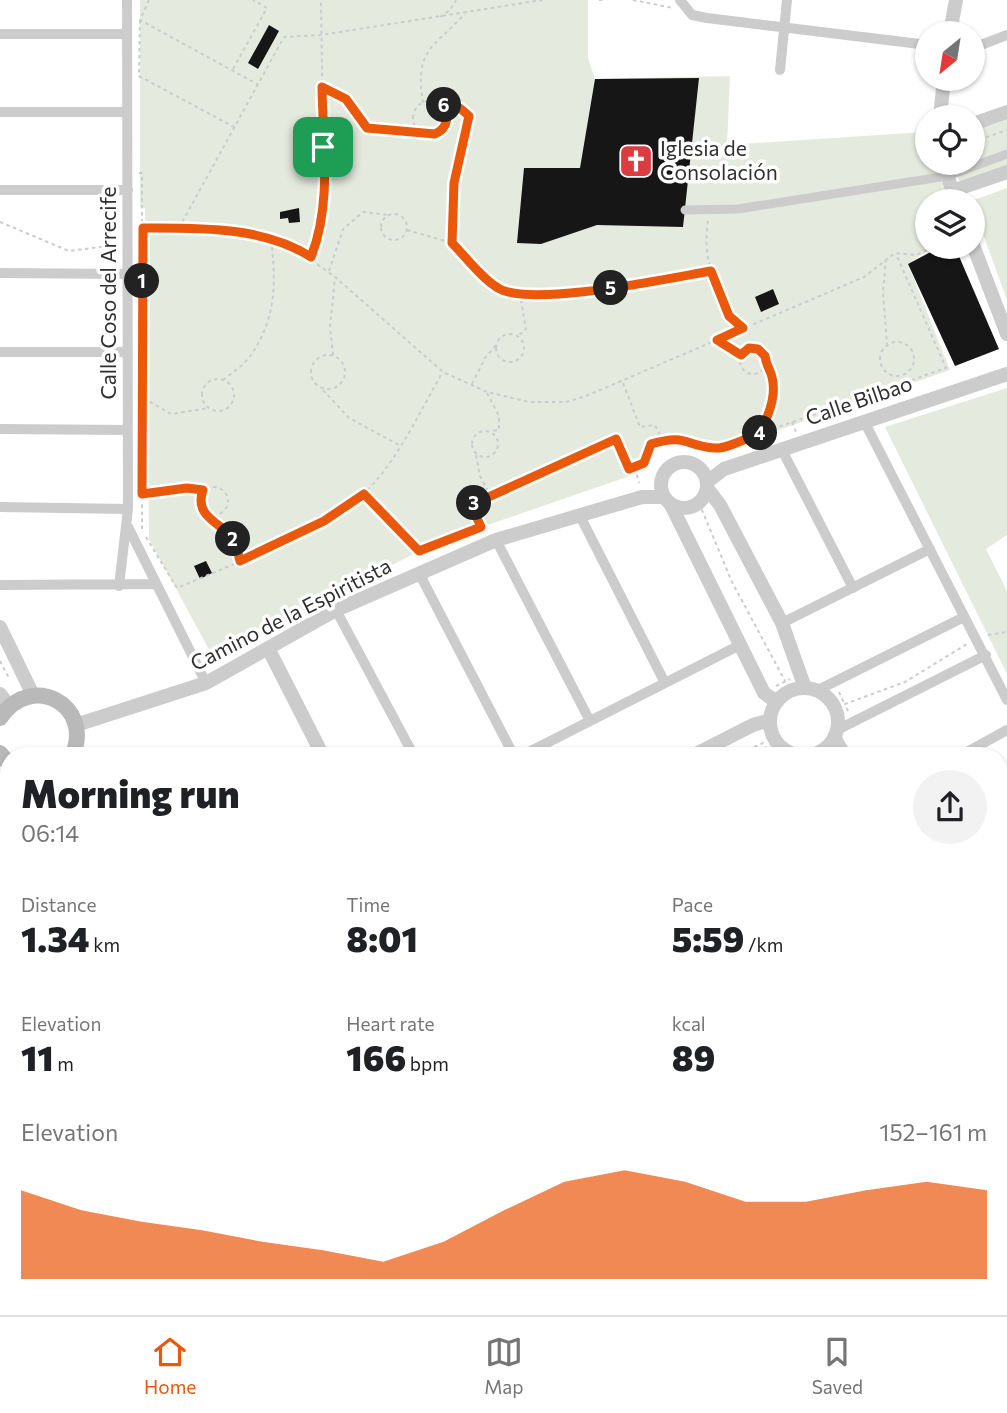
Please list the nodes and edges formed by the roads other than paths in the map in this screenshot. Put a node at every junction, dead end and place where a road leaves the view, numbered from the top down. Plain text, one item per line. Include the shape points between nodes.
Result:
1 (127, 0) edge
2 (680, 0) edge
3 (787, 0) edge
4 (956, 0) edge
5 (952, 21) edge
6 (783, 30) junction
7 (0, 34) edge
8 (127, 34) junction
9 (1007, 35) edge
10 (985, 43) edge
11 (915, 44) edge
12 (780, 70) dead end
13 (0, 112) edge
14 (127, 112) junction
15 (1007, 112) edge
16 (985, 120) edge
17 (1007, 154) edge
18 (985, 162) edge
19 (1007, 172) edge
20 (915, 175) edge
21 (969, 189) edge
22 (0, 190) edge
23 (128, 190) junction
24 (685, 210) dead end
25 (978, 259) edge
26 (0, 273) edge
27 (127, 274) junction
28 (1007, 334) edge
29 (0, 352) edge
30 (128, 352) junction
31 (1007, 374) edge
32 (864, 421) junction
33 (0, 429) edge
34 (128, 430) junction
35 (782, 450) junction
36 (697, 466) junction
37 (724, 468) junction
38 (707, 485) junction
39 (666, 496) junction
40 (0, 507) edge
41 (128, 509) junction
42 (580, 516) junction
43 (128, 527) junction
44 (496, 540) junction
45 (930, 549) junction
46 (419, 573) junction
47 (155, 584) junction
48 (0, 585) edge
49 (119, 586) junction
50 (853, 588) junction
51 (336, 610) junction
52 (964, 617) junction
53 (782, 624) junction
54 (0, 627) edge
55 (740, 645) junction
56 (269, 650) junction
57 (985, 655) junction
58 (206, 683) junction
59 (665, 683) junction
60 (807, 685) junction
61 (33, 695) junction
62 (1006, 695) edge
63 (777, 702) junction
64 (3, 707) edge
65 (770, 720) junction
66 (590, 722) junction
67 (76, 725) junction
68 (1007, 730) edge
69 (836, 734) junction
70 (76, 747) edge
71 (318, 747) edge
72 (409, 747) edge
73 (509, 747) edge
74 (539, 747) edge
75 (710, 747) edge
76 (784, 747) edge
77 (824, 747) edge
78 (841, 747) edge
79 (976, 747) edge

1 - 8 street, Calle Coso del Arrecife
2 - 6 street via 692,15
3 - 6 street
4 - 5 street
6 - 11 street
6 - 12 street
7 - 8 street
8 - 14 street, Calle Coso del Arrecife
9 - 10 street
13 - 14 street
14 - 23 street, Calle Coso del Arrecife
15 - 16 street
17 - 18 street
19 - 21 street
20 - 24 street via 738,209
22 - 23 street
23 - 27 street, Calle Coso del Arrecife
25 - 28 street
26 - 27 street
27 - 30 street, Calle Coso del Arrecife
29 - 30 street
30 - 34 street, Calle Coso del Arrecife
31 - 32 street, Calle Bilbao
32 - 35 street, Calle Bilbao
32 - 45 street
33 - 34 street
34 - 41 street, Calle Coso del Arrecife
35 - 37 street, Calle Bilbao
35 - 50 street
36 - 37 street, Calle Bilbao
36 - 38 street
36 - 39 street via 682,462 664,473
37 - 38 street, Calle Bilbao
38 - 39 street via 699,503 687,508
38 - 53 street
39 - 42 street, Camino de la Espiritista via 642,497
39 - 55 street
40 - 41 street
41 - 43 street, Calle Coso del Arrecife
42 - 44 street, Camino de la Espiritista
42 - 59 street
43 - 47 street
43 - 49 street, Calle Coso del Arrecife
44 - 46 street, Camino de la Espiritista
44 - 66 street
45 - 50 street
45 - 52 street
46 - 51 street, Camino de la Espiritista
46 - 73 street
47 - 49 street
47 - 58 street
48 - 49 street
50 - 53 street
51 - 56 street, Camino de la Espiritista
51 - 72 street
52 - 57 street
52 - 60 street via 834,682
53 - 60 street
54 - 61 street
55 - 59 street
55 - 63 street via 764,693
56 - 58 street, Camino de la Espiritista
56 - 71 street
57 - 62 street
57 - 69 street
58 - 67 street, Camino de la Espiritista
59 - 66 street
60 - 63 street via 784,694
60 - 69 street via 831,702 838,720
61 - 64 main road
61 - 67 main road via 55,699
63 - 65 street
65 - 75 street
65 - 76 street via 776,741
66 - 74 street
67 - 70 main road
68 - 79 street
69 - 77 street
69 - 78 street

